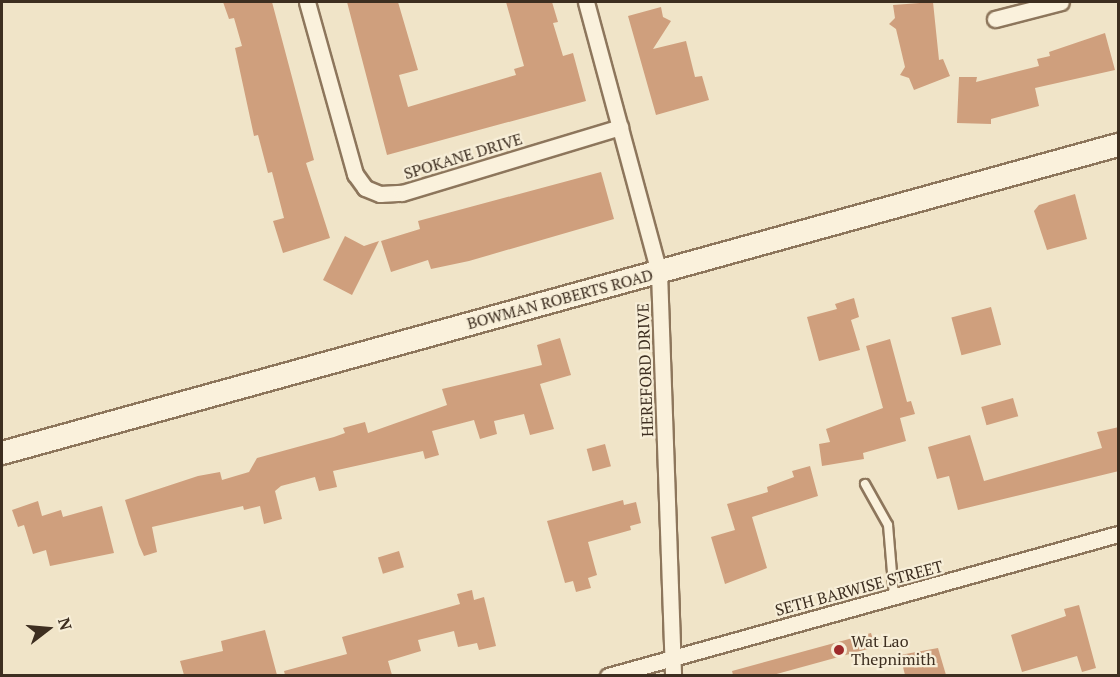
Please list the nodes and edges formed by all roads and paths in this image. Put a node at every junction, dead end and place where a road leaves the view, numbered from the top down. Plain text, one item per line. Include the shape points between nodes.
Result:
1 (307, 2) edge
2 (586, 2) edge
3 (1061, 2) edge
4 (995, 19) dead end
5 (620, 128) junction
6 (1119, 145) edge
7 (659, 272) junction
8 (2, 453) edge
9 (865, 484) dead end
10 (1119, 534) edge
11 (894, 597) junction
12 (672, 658) junction
13 (608, 675) edge
14 (673, 675) edge

1 - 5 street, SPOKANE DRIVE via 356,174 365,188 380,194 402,193
2 - 5 street, HEREFORD DRIVE
3 - 4 street
5 - 7 street, HEREFORD DRIVE
6 - 7 street, BOWMAN ROBERTS ROAD
7 - 8 street, BOWMAN ROBERTS ROAD
7 - 12 street, HEREFORD DRIVE
9 - 11 lane via 888,525
10 - 11 street, SETH BARWISE STREET
11 - 12 street, SETH BARWISE STREET
12 - 13 street, SETH BARWISE STREET
12 - 14 street, HEREFORD DRIVE

